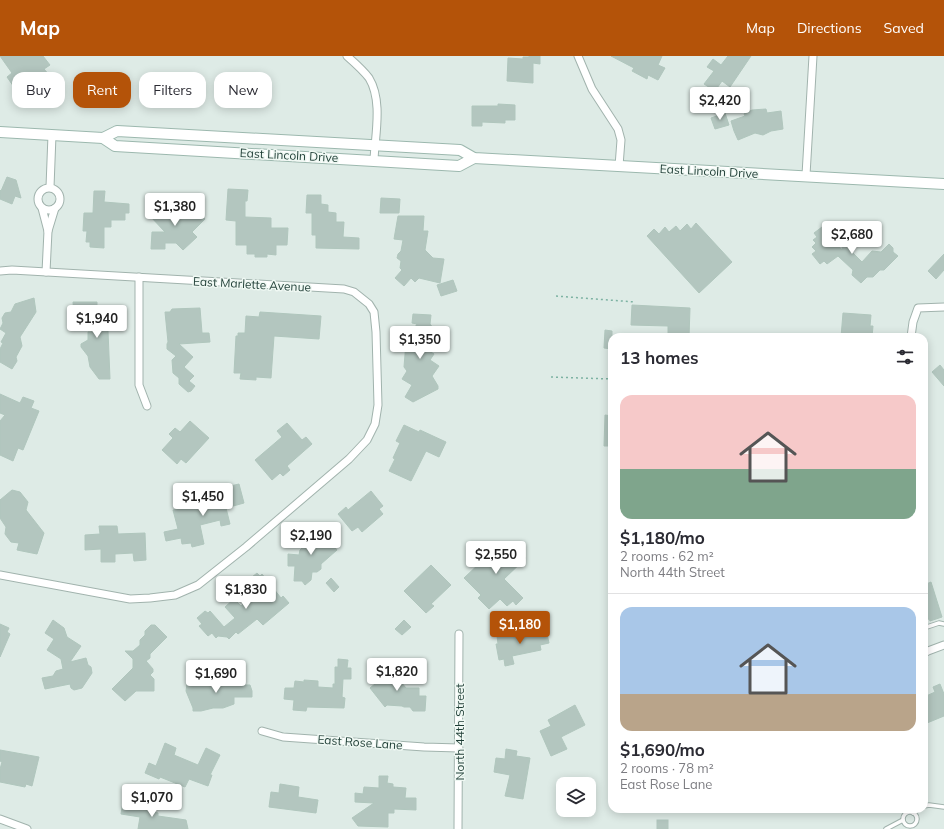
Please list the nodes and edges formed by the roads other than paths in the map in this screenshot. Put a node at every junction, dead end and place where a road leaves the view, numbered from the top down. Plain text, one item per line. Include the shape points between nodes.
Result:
1 (347, 56) edge
2 (578, 56) edge
3 (813, 56) edge
4 (0, 132) edge
5 (52, 135) junction
6 (103, 138) junction
7 (374, 145) junction
8 (474, 158) junction
9 (374, 160) junction
10 (619, 166) junction
11 (806, 175) junction
12 (944, 184) edge
13 (50, 187) junction
14 (42, 208) junction
15 (55, 208) junction
16 (48, 231) junction
17 (0, 271) edge
18 (46, 272) junction
19 (139, 277) junction
20 (944, 307) edge
21 (912, 333) edge
22 (147, 406) dead end
23 (0, 575) edge
24 (944, 624) edge
25 (928, 627) edge
26 (460, 634) dead end
27 (944, 645) edge
28 (928, 650) edge
29 (262, 731) dead end
30 (459, 748) junction
31 (928, 805) edge
32 (944, 807) edge
33 (913, 813) joint
34 (0, 819) edge
35 (902, 820) junction
36 (27, 829) edge
37 (458, 829) edge
38 (886, 829) edge

1 - 7 street via 369,78 374,89 377,102
2 - 10 street via 592,89 618,129 621,140
3 - 11 street
4 - 5 main road, East Lincoln Drive
5 - 6 main road, East Lincoln Drive
5 - 13 street
6 - 7 main road, East Lincoln Drive via 117,131
6 - 9 main road, East Lincoln Drive via 115,146
7 - 8 main road, East Lincoln Drive via 460,150
7 - 9 street
8 - 9 main road, East Lincoln Drive via 459,166
8 - 10 main road, East Lincoln Drive
10 - 11 main road, East Lincoln Drive
11 - 12 main road, East Lincoln Drive
13 - 14 street via 43,189 39,194 38,202
13 - 15 street via 60,194 60,202
14 - 15 street
14 - 16 street
15 - 16 street
16 - 18 street
17 - 18 street, East Marlette Avenue
18 - 19 street, East Marlette Avenue
19 - 22 street via 139,385
19 - 23 street, East Marlette Avenue via 344,289 354,292 369,304 374,312 378,405 375,424 367,440 349,458 246,547 198,585 175,595 130,598
20 - 21 street via 918,308
24 - 25 lane
26 - 30 street, North 44th Street
27 - 28 street
29 - 30 street, East Rose Lane via 283,737
30 - 37 street, North 44th Street
31 - 32 lane
33 - 35 lane via 906,814
33 - 35 lane via 917,819 915,825 908,826
34 - 36 street
35 - 38 lane

